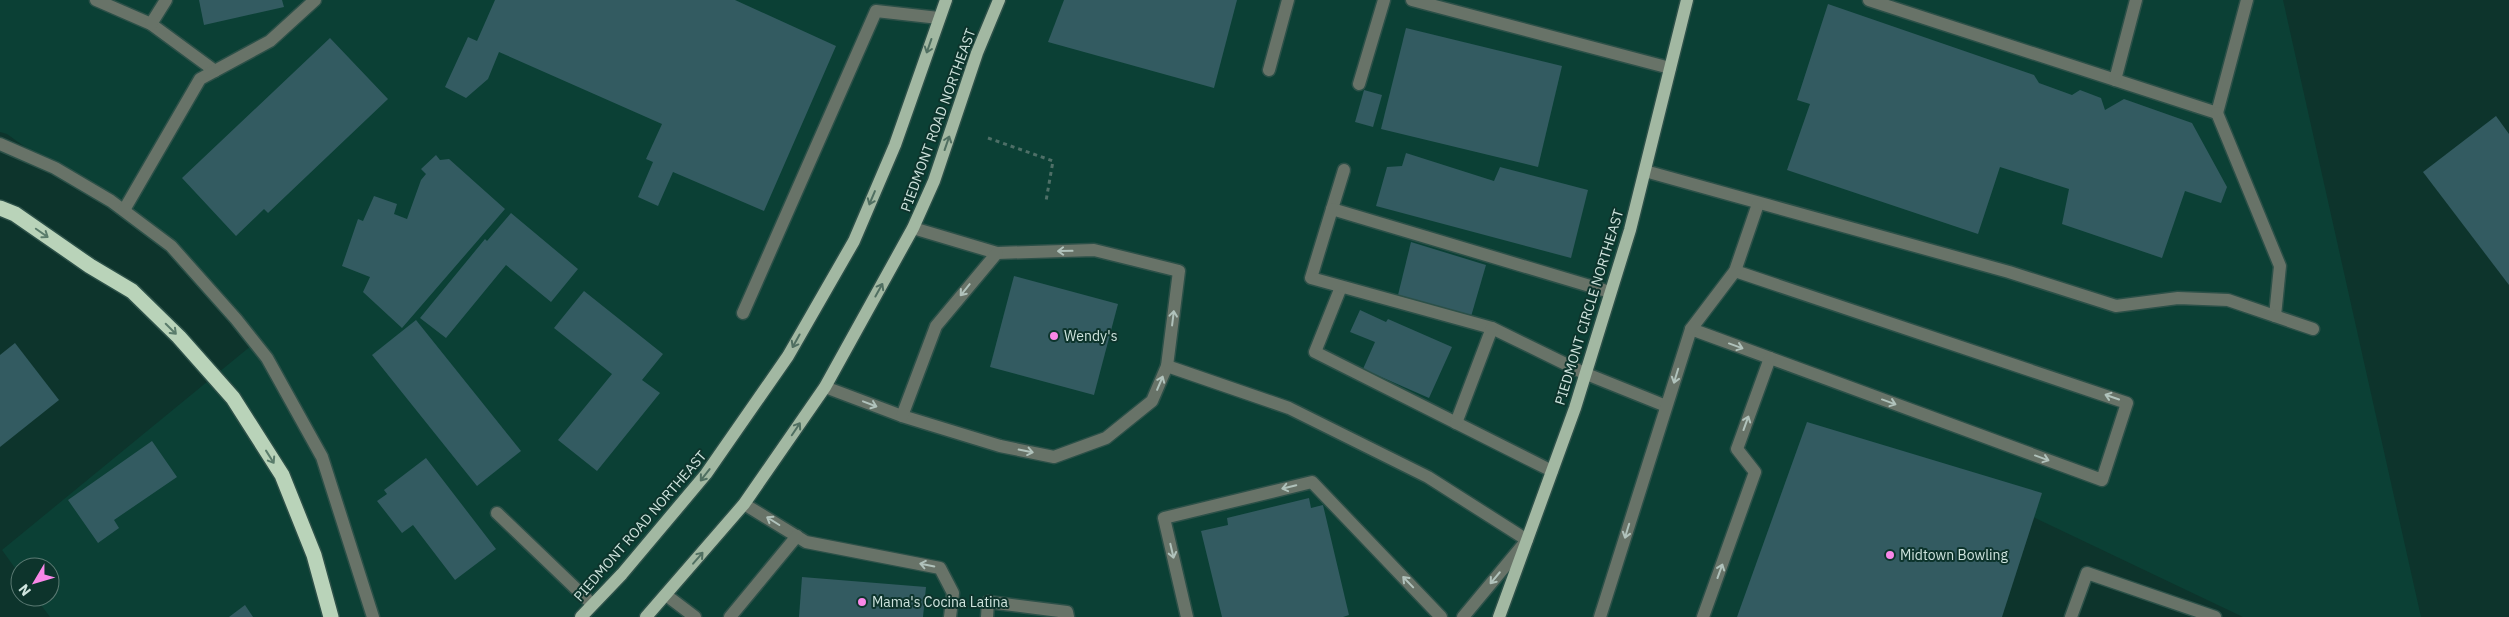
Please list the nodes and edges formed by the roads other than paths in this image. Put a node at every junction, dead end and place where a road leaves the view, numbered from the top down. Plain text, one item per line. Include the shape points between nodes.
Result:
1 (96, 0) edge
2 (166, 0) edge
3 (315, 0) edge
4 (946, 0) edge
5 (999, 0) edge
6 (1288, 0) edge
7 (1384, 0) edge
8 (1412, 0) edge
9 (1687, 0) edge
10 (1870, 0) edge
11 (2136, 0) edge
12 (2247, 0) edge
13 (939, 18) junction
14 (150, 24) junction
15 (1670, 68) junction
16 (1269, 70) dead end
17 (215, 71) junction
18 (2115, 80) junction
19 (1359, 84) dead end
20 (2217, 113) junction
21 (0, 144) edge
22 (1344, 170) dead end
23 (1645, 171) junction
24 (1758, 204) junction
25 (0, 208) edge
26 (1332, 209) junction
27 (124, 210) junction
28 (913, 228) junction
29 (996, 253) junction
30 (1735, 271) junction
31 (1341, 287) junction
32 (1610, 292) junction
33 (743, 314) dead end
34 (2275, 316) junction
35 (1492, 328) junction
36 (1691, 329) junction
37 (2313, 329) dead end
38 (1770, 358) junction
39 (1167, 366) junction
40 (1584, 373) junction
41 (824, 387) junction
42 (1666, 406) junction
43 (902, 416) junction
44 (1456, 423) junction
45 (1552, 471) junction
46 (744, 504) junction
47 (497, 513) dead end
48 (796, 536) junction
49 (1527, 540) junction
50 (666, 595) junction
51 (592, 604) junction
52 (331, 617) edge
53 (374, 617) edge
54 (581, 617) edge
55 (646, 617) edge
56 (695, 617) edge
57 (730, 617) edge
58 (950, 617) edge
59 (987, 617) edge
60 (1068, 617) edge
61 (1187, 617) edge
62 (1441, 617) edge
63 (1463, 617) edge
64 (1499, 617) edge
65 (1600, 617) edge
66 (1703, 617) edge
67 (2071, 617) edge
68 (2215, 617) edge

1 - 14 street
2 - 14 street
3 - 17 street via 270,41
4 - 13 main road, PIEDMONT ROAD NORTHEAST
28 -> 5 main road, PIEDMONT ROAD NORTHEAST via 934,181
6 - 16 street
7 - 19 street
8 - 15 street
9 - 15 main road, PIEDMONT CIRCLE NORTHEAST
10 - 18 street
11 - 18 street
12 - 20 street
13 - 33 street via 876,11
13 -> 51 main road, PIEDMONT ROAD NORTHEAST via 895,145 854,241 788,356 706,474 622,574
14 - 17 street
15 - 23 main road, PIEDMONT CIRCLE NORTHEAST
17 - 27 street via 200,79
18 - 20 street
20 - 34 street via 2280,266
21 - 27 street via 55,168
22 - 26 street
23 - 24 street
23 - 32 main road, PIEDMONT CIRCLE NORTHEAST
24 - 30 street
24 - 34 street via 2009,272 2116,306 2178,298 2228,300
25 -> 52 highway via 15,214 132,291 234,398 282,475 314,555
26 - 31 street via 1311,278
26 - 32 street
27 - 53 street via 171,246 268,358 322,457
28 - 29 street
41 -> 28 main road, PIEDMONT ROAD NORTHEAST
39 -> 29 street via 1178,272 1094,250
29 -> 43 street via 936,326
30 - 36 street
38 -> 30 street via 2102,480 2127,402
31 - 35 street
31 - 44 street via 1315,352
32 - 40 main road, PIEDMONT CIRCLE NORTHEAST
34 - 37 street
35 - 40 street
35 - 44 street
36 -> 38 street
36 -> 42 street
66 -> 38 street via 1755,472 1737,449
43 -> 39 street via 1000,446 1054,457 1106,438 1152,401
39 - 49 street via 1289,408 1428,477
40 - 42 street
40 - 45 main road, PIEDMONT CIRCLE NORTHEAST
41 -> 43 street
46 -> 41 main road, PIEDMONT ROAD NORTHEAST
42 -> 65 street
44 - 45 street
45 - 49 main road, PIEDMONT CIRCLE NORTHEAST
48 -> 46 street
50 -> 46 main road, PIEDMONT ROAD NORTHEAST
47 - 51 street
48 - 57 street
58 -> 48 street via 953,593 940,568 806,542
49 -> 63 street
49 - 64 main road, PIEDMONT CIRCLE NORTHEAST
50 - 55 main road, PIEDMONT ROAD NORTHEAST
50 - 56 street
51 - 54 main road, PIEDMONT ROAD NORTHEAST
59 - 60 street via 988,602 1067,612
62 -> 61 street via 1312,482 1164,518
67 - 68 street via 2087,572

